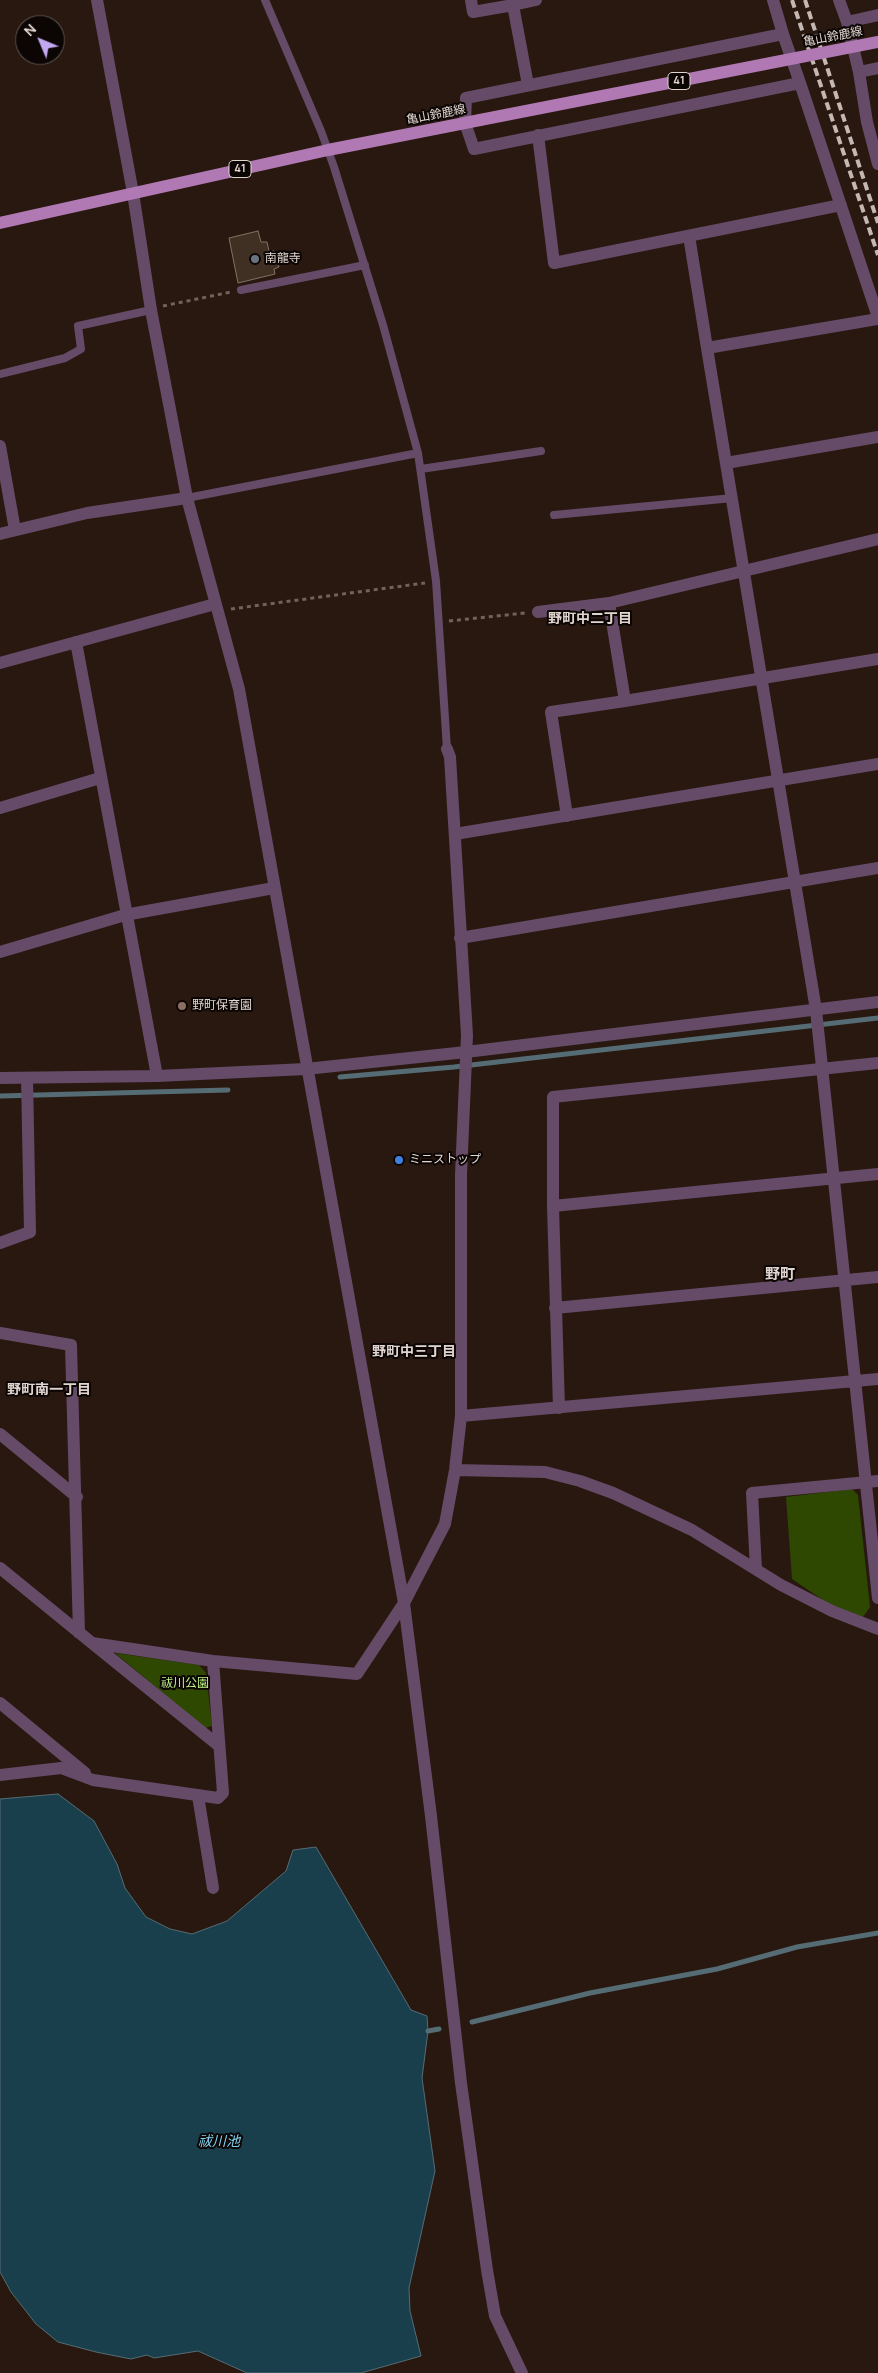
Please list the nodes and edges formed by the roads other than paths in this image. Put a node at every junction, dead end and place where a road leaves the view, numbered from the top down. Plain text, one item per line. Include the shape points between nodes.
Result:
1 (97, 0) edge
2 (265, 0) edge
3 (470, 0) edge
4 (536, 0) edge
5 (773, 0) edge
6 (839, 0) edge
7 (513, 5) junction
8 (878, 15) edge
9 (847, 22) junction
10 (783, 34) junction
11 (878, 42) edge
12 (878, 68) edge
13 (859, 72) junction
14 (800, 83) junction
15 (528, 85) junction
16 (465, 123) junction
17 (538, 135) junction
18 (328, 150) junction
19 (878, 164) edge
20 (133, 193) junction
21 (841, 205) junction
22 (0, 223) edge
23 (689, 236) junction
24 (365, 265) junction
25 (241, 290) road end
26 (151, 310) junction
27 (878, 318) edge
28 (707, 348) junction
29 (0, 374) edge
30 (878, 436) edge
31 (0, 446) edge
32 (541, 451) dead end
33 (418, 453) junction
34 (726, 463) junction
35 (421, 469) junction
36 (187, 498) junction
37 (732, 498) junction
38 (554, 515) dead end
39 (15, 530) junction
40 (0, 534) edge
41 (878, 539) edge
42 (743, 570) junction
43 (609, 603) junction
44 (216, 607) junction
45 (538, 612) road end
46 (76, 642) junction
47 (878, 658) edge
48 (0, 663) edge
49 (762, 678) junction
50 (625, 701) junction
51 (447, 749) joint
52 (878, 764) edge
53 (100, 778) junction
54 (780, 780) junction
55 (0, 808) edge
56 (567, 816) junction
57 (455, 834) junction
58 (878, 868) edge
59 (796, 882) junction
60 (274, 888) junction
61 (125, 915) junction
62 (460, 938) junction
63 (0, 952) edge
64 (878, 1002) edge
65 (817, 1020) junction
66 (466, 1055) junction
67 (878, 1063) edge
68 (306, 1068) junction
69 (823, 1069) junction
70 (157, 1076) junction
71 (0, 1078) edge
72 (28, 1081) junction
73 (878, 1174) edge
74 (834, 1178) junction
75 (553, 1206) junction
76 (0, 1243) edge
77 (878, 1277) edge
78 (845, 1280) junction
79 (555, 1308) junction
80 (0, 1333) edge
81 (878, 1379) edge
82 (855, 1382) junction
83 (559, 1408) junction
84 (461, 1416) junction
85 (0, 1434) edge
86 (455, 1470) junction
87 (872, 1482) edge
88 (77, 1497) junction
89 (876, 1567) edge
90 (0, 1568) edge
91 (756, 1569) junction
92 (878, 1598) edge
93 (404, 1602) junction
94 (878, 1629) edge
95 (79, 1633) junction
96 (92, 1644) junction
97 (213, 1661) junction
98 (0, 1703) edge
99 (218, 1745) junction
100 (0, 1775) edge
101 (92, 1780) junction
102 (198, 1796) junction
103 (213, 1888) dead end
104 (522, 2373) edge

1 - 20 street
2 - 18 lane
3 - 7 street via 473,12
4 - 7 street
5 - 10 street
6 - 9 street
7 - 15 street
8 - 9 street
9 - 13 street
10 - 14 street
10 - 15 street
11 - 16 main road, 亀山鈴鹿線 / 41, bridge
12 - 13 street
13 - 19 street
14 - 17 street
14 - 21 street
15 - 16 street via 466,98
16 - 17 street via 474,150
16 - 18 main road, 亀山鈴鹿線 / 41
17 - 23 street via 554,263
18 - 20 main road, 亀山鈴鹿線 / 41
18 - 24 lane
20 - 22 main road, 亀山鈴鹿線 / 41
20 - 26 street
21 - 23 street
21 - 27 street
23 - 28 street
24 - 25 lane
24 - 33 lane
26 - 29 lane via 78,326 81,350 65,358
26 - 36 street
27 - 28 street
28 - 34 street
30 - 34 street
31 - 39 street
32 - 35 lane
33 - 35 lane
33 - 36 lane
34 - 37 street
35 - 51 lane via 436,581
36 - 39 street via 87,513
36 - 44 street
37 - 38 lane
37 - 42 street
39 - 40 street
41 - 42 street
42 - 43 street
42 - 49 street
43 - 45 street
43 - 50 street
44 - 46 street
44 - 60 street via 239,689
46 - 48 street
46 - 53 street
47 - 49 street
49 - 50 street
49 - 54 street
50 - 56 street via 551,712
51 - 57 street
52 - 54 street
53 - 55 street
53 - 61 street
54 - 56 street
54 - 59 street
56 - 57 street
57 - 62 street
58 - 59 street
59 - 62 street
59 - 65 street
60 - 61 street
60 - 68 street
61 - 63 street
61 - 70 street
62 - 66 street
64 - 65 street
65 - 66 street
65 - 69 street
66 - 68 street
66 - 84 street
67 - 69 street
68 - 70 street
68 - 93 street
69 - 74 street
69 - 75 street via 553,1097
70 - 72 street
71 - 72 street
72 - 76 street via 30,1232
73 - 74 street
74 - 75 street
74 - 78 street
75 - 79 street
77 - 78 street
78 - 79 street
78 - 82 street
79 - 83 street
80 - 88 street via 71,1346
81 - 82 street
82 - 83 street
82 - 87 street
83 - 84 street
84 - 86 street
85 - 88 street
86 - 91 street via 545,1472 580,1481 692,1530
86 - 93 street via 445,1524
87 - 89 street
87 - 91 street via 752,1493
88 - 95 street
89 - 92 street
90 - 95 street
91 - 94 street via 832,1611
93 - 97 street via 357,1674
93 - 104 street via 461,2083 487,2270 495,2316
95 - 96 street
96 - 97 street
96 - 99 street
97 - 99 street
98 - 101 street
99 - 102 street via 222,1793 218,1798
100 - 101 street via 61,1768
101 - 102 street
102 - 103 street

